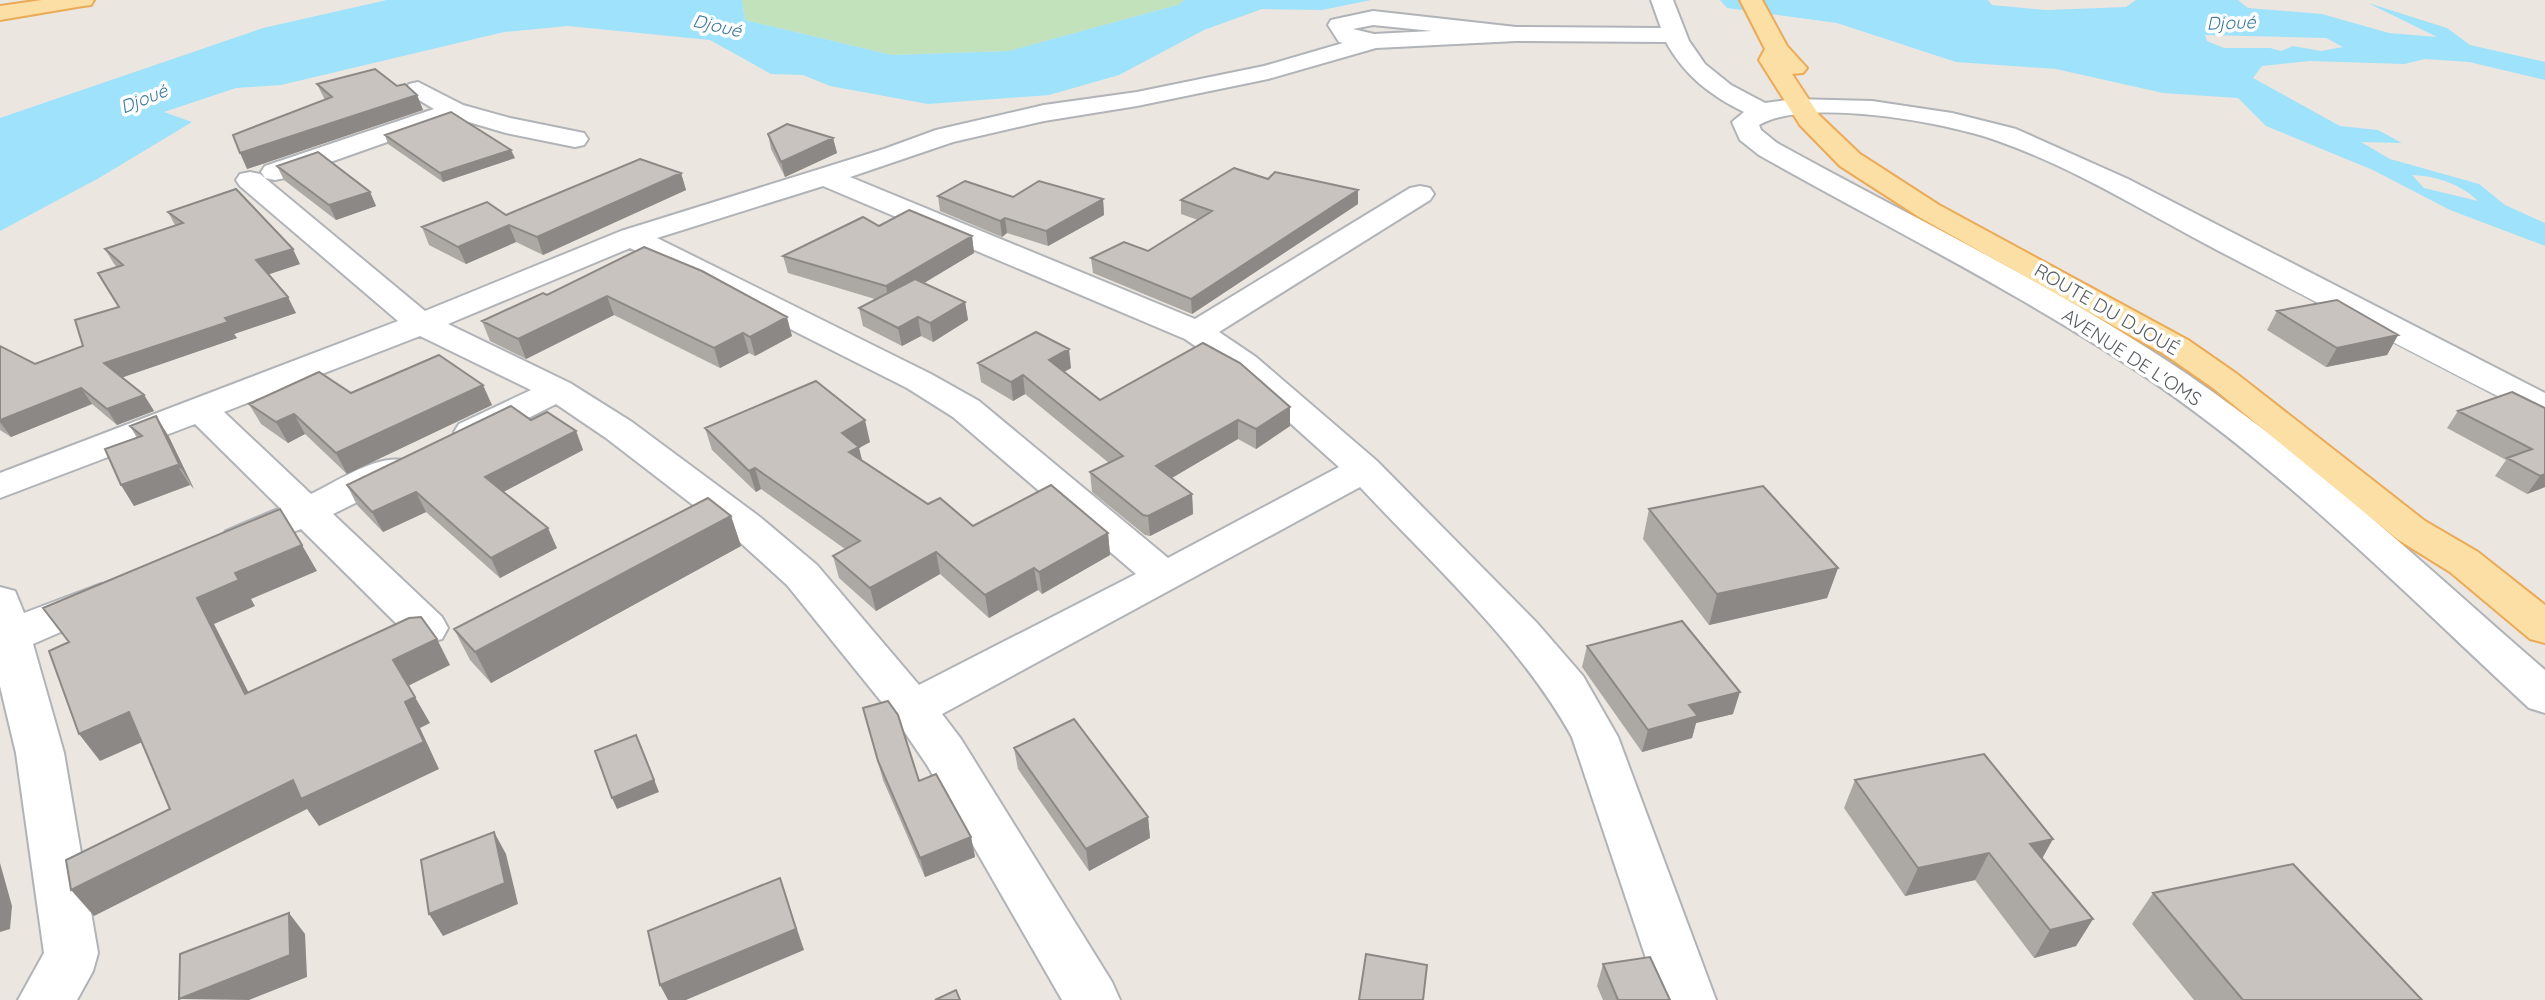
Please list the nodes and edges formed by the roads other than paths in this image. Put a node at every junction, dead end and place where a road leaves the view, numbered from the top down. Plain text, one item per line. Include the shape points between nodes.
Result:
1 (83, 0) edge
2 (1662, 0) edge
3 (1756, 10) edge
4 (0, 13) edge
5 (1516, 34) junction
6 (1673, 35) junction
7 (1374, 41) junction
8 (418, 89) dead end
9 (1809, 106) junction
10 (454, 110) junction
11 (1761, 111) junction
12 (575, 139) dead end
13 (825, 177) junction
14 (1420, 194) dead end
15 (631, 237) junction
16 (421, 324) junction
17 (1197, 332) junction
18 (558, 390) junction
19 (2545, 407) edge
20 (199, 408) junction
21 (1364, 468) junction
22 (0, 486) edge
23 (304, 513) junction
24 (202, 555) edge
25 (1166, 577) junction
26 (139, 582) edge
27 (6, 618) edge
28 (426, 628) edge
29 (2545, 628) edge
30 (2545, 696) edge
31 (913, 709) junction
32 (46, 1000) edge
33 (1092, 1000) edge
34 (1688, 1000) edge

1 - 4 main road
2 - 6 street
3 - 9 main road, ROUTE DU DJOUÉ via 1777,48 1771,60
5 - 6 street
5 - 7 street
5 - 7 street via 1383,19 1339,25 1347,37
6 - 11 street via 1689,64 1710,84
7 - 13 street via 1268,72 945,136
8 - 10 street
9 - 11 street
9 - 19 street via 1933,117 2008,135 2105,180
9 - 29 main road, ROUTE DU DJOUÉ via 1830,142 1869,173 2176,347
10 - 12 street
10 - 16 street via 250,180
11 - 30 street, AVENUE DE L'OMS via 1745,122 1749,134 1768,149 2050,304 2229,420
13 - 15 street
13 - 17 street
14 - 17 street
15 - 16 street
15 - 25 street via 966,409
16 - 18 street
16 - 20 street
17 - 21 street via 1244,364
18 - 23 street
18 - 31 street via 620,430 747,526 802,575
20 - 22 street
20 - 23 street
21 - 25 street
21 - 34 street via 1522,634 1567,688 1595,737
23 - 24 street
23 - 28 street
25 - 31 street
26 - 27 street
27 - 32 street via 40,753 71,953 66,971
31 - 33 street via 944,752

